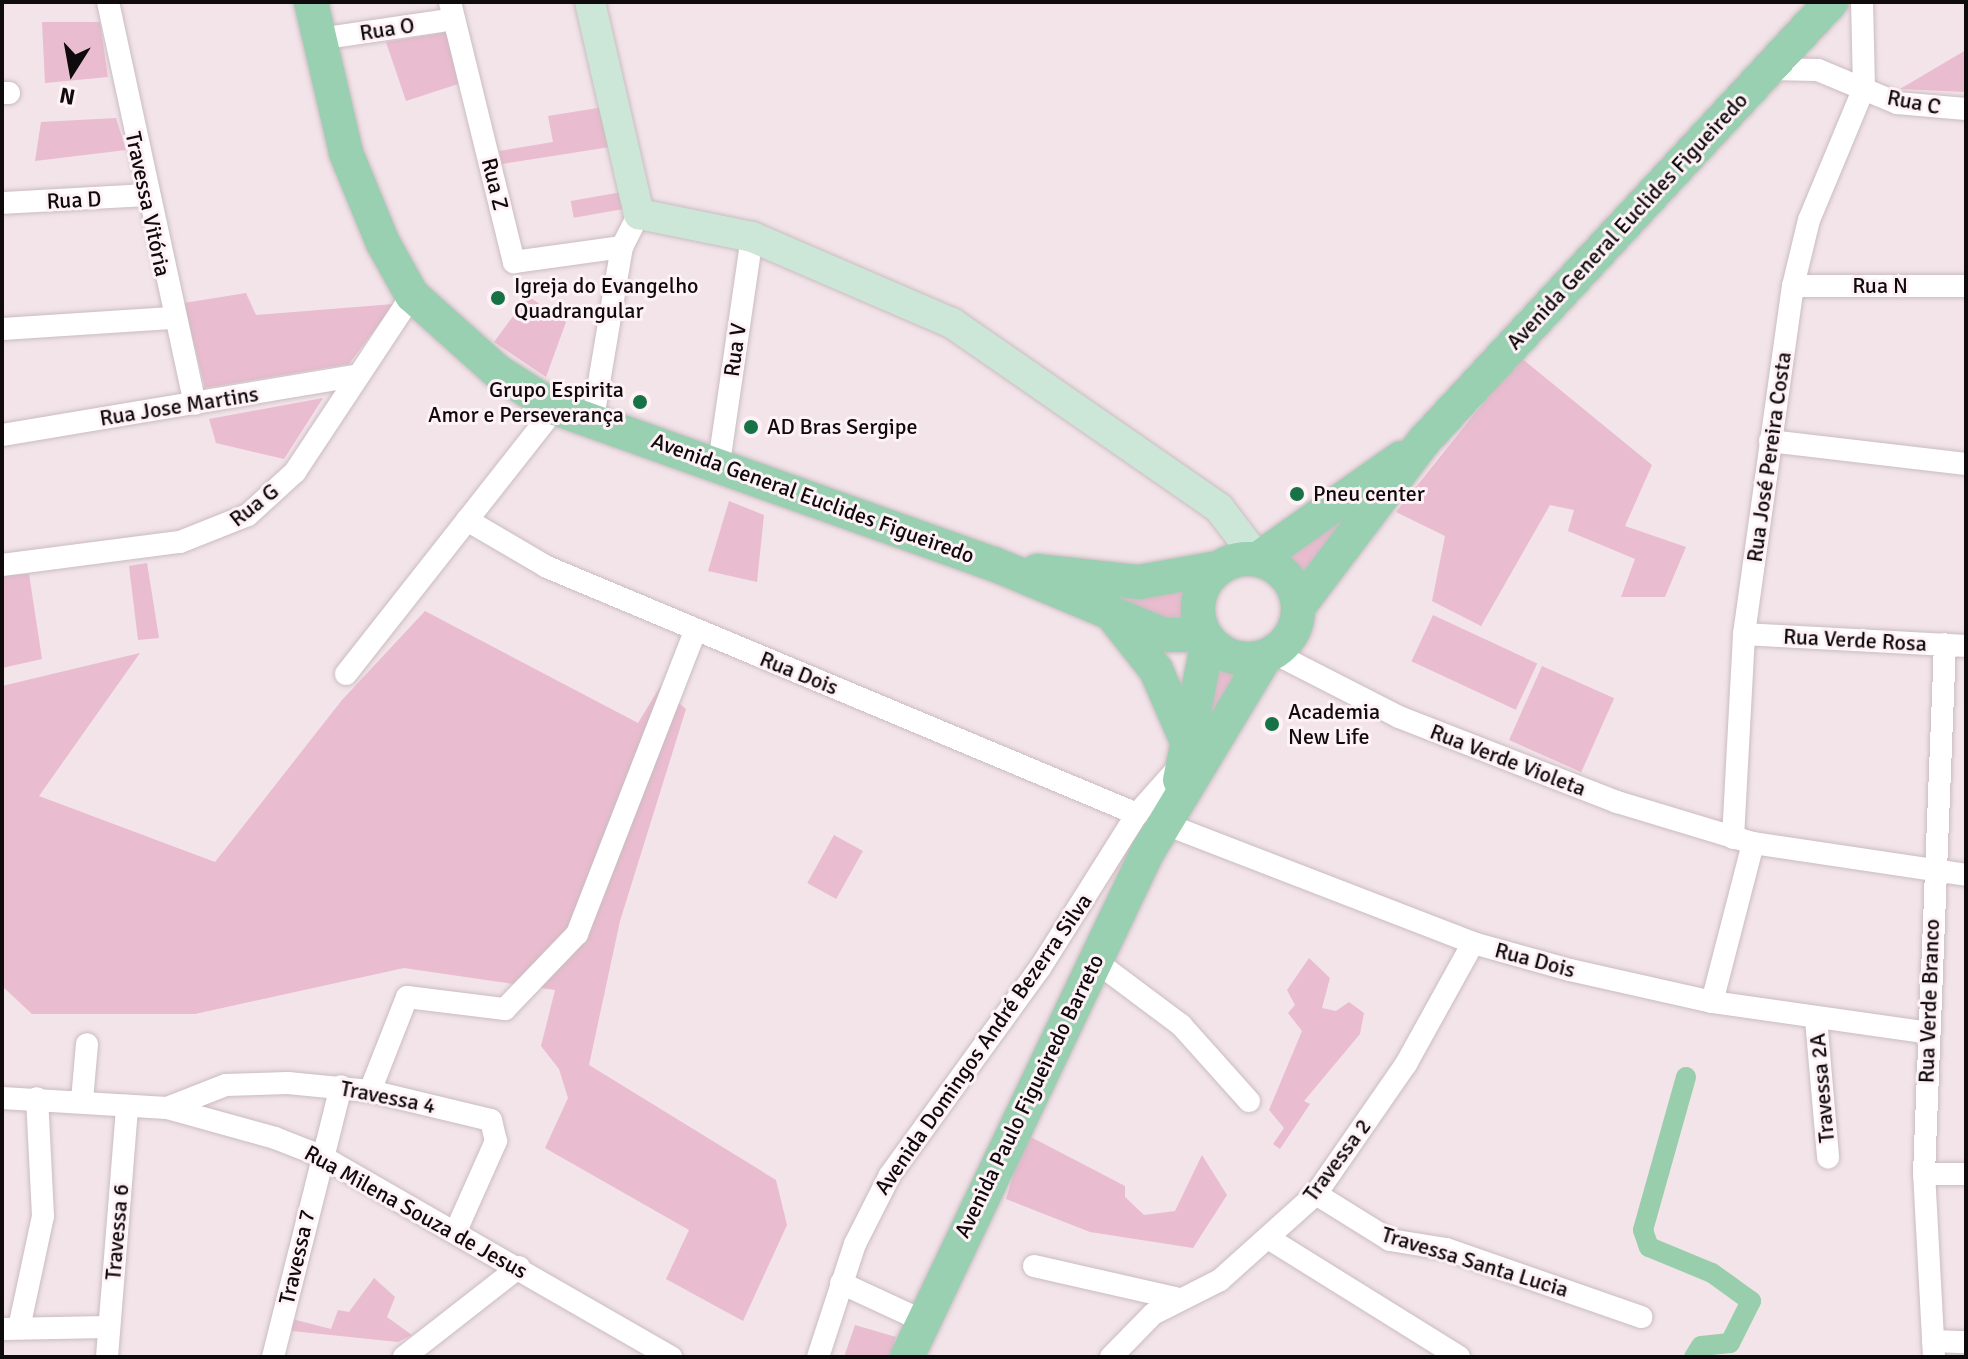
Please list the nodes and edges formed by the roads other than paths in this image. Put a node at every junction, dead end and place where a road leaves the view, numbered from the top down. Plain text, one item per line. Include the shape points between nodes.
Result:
1 (108, 2) edge
2 (311, 2) edge
3 (590, 2) edge
4 (1831, 2) edge
5 (1862, 2) edge
6 (452, 10) edge
7 (319, 39) junction
8 (1767, 69) junction
9 (1864, 88) junction
10 (1966, 109) edge
11 (145, 195) junction
12 (2, 203) edge
13 (639, 214) junction
14 (752, 237) junction
15 (622, 247) junction
16 (1793, 286) junction
17 (1966, 286) edge
18 (412, 295) junction
19 (172, 318) junction
20 (2, 329) edge
21 (356, 376) junction
22 (195, 404) junction
23 (555, 408) junction
24 (593, 418) junction
25 (2, 435) edge
26 (1424, 441) junction
27 (1770, 441) junction
28 (719, 463) junction
29 (1966, 464) edge
30 (467, 520) junction
31 (1258, 559) junction
32 (994, 564) junction
33 (2, 565) edge
34 (1218, 568) junction
35 (1299, 606) junction
36 (1114, 616) junction
37 (695, 631) junction
38 (1744, 634) junction
39 (1206, 638) junction
40 (1955, 645) edge
41 (1270, 654) junction
42 (346, 674) dead end
43 (1191, 753) junction
44 (1154, 824) junction
45 (1743, 840) junction
46 (1932, 870) junction
47 (1966, 875) edge
48 (1473, 943) junction
49 (1094, 960) junction
50 (1712, 1002) junction
51 (1816, 1019) junction
52 (1929, 1033) junction
53 (87, 1044) dead end
54 (341, 1086) junction
55 (370, 1091) junction
56 (2, 1098) edge
57 (37, 1098) junction
58 (82, 1100) junction
59 (1249, 1101) dead end
60 (127, 1106) junction
61 (167, 1108) junction
62 (321, 1156) junction
63 (1828, 1157) dead end
64 (1924, 1174) junction
65 (1966, 1174) edge
66 (1316, 1194) junction
67 (456, 1231) junction
68 (1268, 1238) junction
69 (1034, 1266) dead end
70 (519, 1267) junction
71 (841, 1283) junction
72 (1179, 1299) junction
73 (1641, 1317) dead end
74 (921, 1320) junction
75 (109, 1327) junction
76 (10, 1329) edge
77 (1966, 1342) edge
78 (1934, 1349) edge
79 (107, 1357) edge
80 (273, 1357) edge
81 (404, 1357) edge
82 (671, 1357) edge
83 (818, 1357) edge
84 (907, 1357) edge
85 (1111, 1357) edge
86 (1459, 1357) edge

1 - 11 street, Travessa Vitória
2 - 7 main road, Avenida General Euclides Figueiredo
3 - 13 street
4 - 8 main road, Avenida General Euclides Figueiredo
5 - 9 street, Rua José Pereira Costa
6 - 7 street, Rua O
6 - 15 street, Rua Z via 514,262
7 - 18 main road, Avenida General Euclides Figueiredo via 357,187
8 - 9 street via 1818,70
8 - 26 main road, Avenida General Euclides Figueiredo
9 - 10 street, Rua C via 1920,108
9 - 16 street, Rua José Pereira Costa via 1809,220
11 - 12 street, Rua D
11 - 19 street, Travessa Vitória
13 - 14 street
13 - 15 street
14 - 28 street, Rua V
14 - 31 street via 916,305 1030,371 1219,508
15 - 24 street
16 - 17 street, Rua N
16 - 27 street, Rua José Pereira Costa
18 - 21 street, Rua G
18 - 23 main road, Avenida General Euclides Figueiredo via 472,352
19 - 20 street
19 - 22 street, Travessa Vitória
21 - 22 street, Rua Jose Martins
21 - 33 street, Rua G via 295,472 231,526 147,548
22 - 25 street, Rua Jose Martins
23 - 24 main road, Avenida General Euclides Figueiredo
23 - 30 street
24 - 28 main road, Avenida General Euclides Figueiredo
26 - 31 main road, Avenida General Euclides Figueiredo
26 - 35 main road, Avenida General Euclides Figueiredo
27 - 29 street
27 - 38 street, Rua José Pereira Costa
28 - 32 main road, Avenida General Euclides Figueiredo
30 - 37 street, Rua Dois via 517,553
30 - 42 street
31 - 34 main road
31 - 35 main road via 1286,576
32 - 34 main road, Avenida General Euclides Figueiredo via 1139,582
32 - 36 main road, Avenida General Euclides Figueiredo
34 - 39 main road via 1197,606
35 - 41 main road via 1293,633
36 - 39 main road, Avenida General Euclides Figueiredo via 1182,639
36 - 43 main road via 1156,670
37 - 44 street, Rua Dois
37 - 55 street via 577,934 505,1009 407,997
38 - 40 street, Rua Verde Rosa
38 - 45 street, Rua José Pereira Costa
39 - 41 main road via 1241,659
39 - 43 main road, Avenida Paulo Figueiredo Barreto
40 - 46 street, Rua Verde Branco
41 - 44 main road, Avenida Paulo Figueiredo Barreto
41 - 45 street, Rua Verde Violeta via 1501,759
43 - 44 main road, Avenida Paulo Figueiredo Barreto
44 - 48 street, Rua Dois
44 - 49 main road, Avenida Paulo Figueiredo Barreto
44 - 71 street, Avenida Domingos André Bezerra Silva via 1040,968 890,1175
45 - 46 street, Rua Verde Violeta
45 - 50 street
46 - 47 street, Rua Verde Violeta
46 - 52 street, Rua Verde Branco
48 - 50 street, Rua Dois
48 - 66 street, Travessa 2 via 1406,1064
49 - 59 street via 1181,1025
49 - 74 main road, Avenida Paulo Figueiredo Barreto
50 - 51 street, Rua Dois
51 - 52 street, Rua Dois
51 - 63 street, Travessa 2A
52 - 64 street, Rua Verde Branco
53 - 58 street
54 - 55 street, Travessa 4
54 - 61 street, Travessa 4 via 226,1085
54 - 62 street, Travessa 7
55 - 67 street, Travessa 4 via 496,1124 492,1151
56 - 57 street, Rua Milena Souza de Jesus
57 - 58 street, Rua Milena Souza de Jesus
57 - 76 street via 43,1216
58 - 60 street, Rua Milena Souza de Jesus
60 - 61 street, Rua Milena Souza de Jesus
60 - 75 street, Travessa 6
61 - 62 street, Rua Milena Souza de Jesus
62 - 67 street, Rua Milena Souza de Jesus
62 - 80 street, Travessa 7
64 - 65 street
64 - 78 street, Rua Verde Branco
66 - 68 street, Travessa 2
66 - 73 street, Travessa Santa Lucia via 1390,1240 1446,1249
67 - 70 street, Rua Milena Souza de Jesus
68 - 72 street, Travessa 2 via 1210,1287
68 - 86 street
69 - 72 street
70 - 81 street
70 - 82 street, Rua Milena Souza de Jesus
71 - 74 street
71 - 83 street, Avenida Domingos André Bezerra Silva
72 - 85 street, Travessa 2
74 - 84 main road, Avenida Paulo Figueiredo Barreto
75 - 76 street
75 - 79 street, Travessa 6
77 - 78 street

